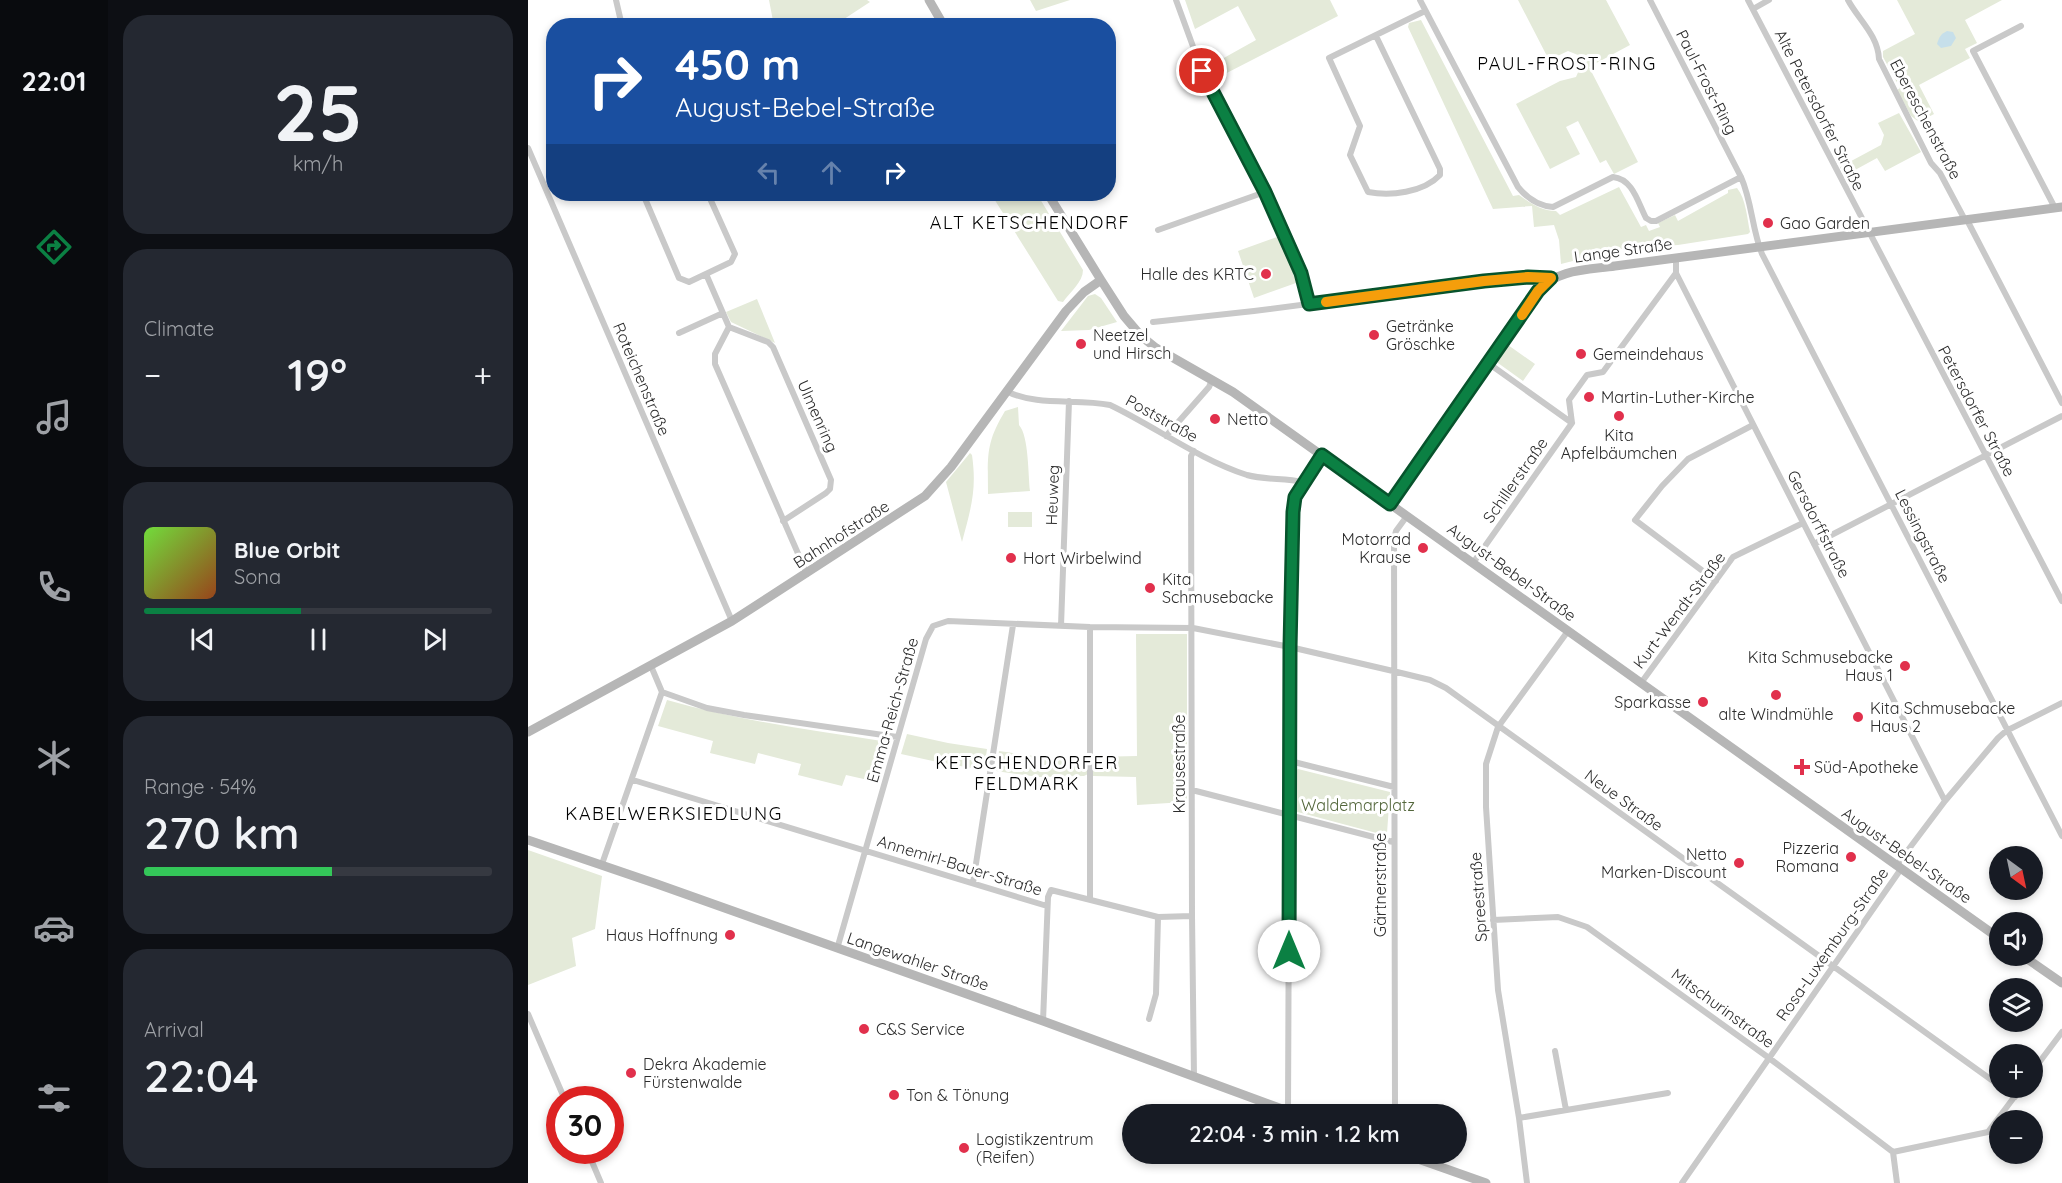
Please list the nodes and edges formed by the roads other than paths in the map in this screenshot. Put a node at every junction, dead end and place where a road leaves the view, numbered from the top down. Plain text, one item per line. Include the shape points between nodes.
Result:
1 (616, 0) edge
2 (929, 0) edge
3 (1176, 0) edge
4 (1420, 0) edge
5 (1650, 0) edge
6 (1748, 0) edge
7 (1769, 0) edge
8 (1848, 0) edge
9 (1753, 9) junction
10 (1425, 11) junction
11 (620, 18) edge
12 (939, 18) edge
13 (2021, 26) dead end
14 (1376, 36) junction
15 (528, 148) edge
16 (1741, 177) junction
17 (546, 190) edge
18 (1265, 192) junction
19 (551, 201) edge
20 (646, 201) edge
21 (711, 201) edge
22 (1052, 201) edge
23 (2060, 208) edge
24 (1966, 220) junction
25 (1158, 230) dead end
26 (1868, 233) junction
27 (1759, 247) junction
28 (1676, 258) junction
29 (1676, 273) junction
30 (706, 274) junction
31 (1551, 278) junction
32 (1101, 280) junction
33 (1309, 304) junction
34 (723, 313) junction
35 (1152, 322) dead end
36 (729, 327) junction
37 (679, 333) dead end
38 (1488, 363) junction
39 (1212, 380) junction
40 (1006, 391) junction
41 (1069, 401) junction
42 (2062, 404) edge
43 (2062, 416) edge
44 (1572, 423) junction
45 (1753, 425) junction
46 (1166, 436) junction
47 (1194, 451) junction
48 (1322, 455) junction
49 (1985, 456) junction
50 (1303, 482) junction
51 (1390, 504) junction
52 (1892, 504) junction
53 (1407, 516) junction
54 (783, 521) junction
55 (1803, 523) junction
56 (1814, 544) junction
57 (1473, 563) junction
58 (807, 574) junction
59 (1716, 581) junction
60 (2062, 602) edge
61 (732, 621) junction
62 (1013, 625) junction
63 (1061, 626) junction
64 (1090, 627) junction
65 (1192, 628) junction
66 (1568, 632) junction
67 (1290, 647) junction
68 (651, 666) junction
69 (1393, 671) junction
70 (1641, 683) junction
71 (662, 692) junction
72 (2062, 703) edge
73 (1498, 727) junction
74 (528, 732) edge
75 (2006, 732) junction
76 (897, 737) junction
77 (1290, 761) junction
78 (633, 780) junction
79 (1394, 788) junction
80 (1192, 790) junction
81 (1945, 801) junction
82 (1290, 814) junction
83 (2062, 836) edge
84 (528, 840) edge
85 (1393, 842) junction
86 (865, 850) junction
87 (602, 864) junction
88 (1898, 867) junction
89 (973, 883) junction
90 (1090, 899) junction
91 (1047, 906) junction
92 (1192, 916) junction
93 (1158, 917) junction
94 (1493, 920) junction
95 (1989, 931) edge
96 (837, 949) junction
97 (1833, 966) junction
98 (2037, 966) edge
99 (2062, 983) edge
100 (528, 1014) edge
101 (1149, 1019) dead end
102 (1043, 1021) junction
103 (2062, 1032) edge
104 (1555, 1051) dead end
105 (2043, 1057) edge
106 (1769, 1058) junction
107 (1194, 1077) junction
108 (1989, 1078) edge
109 (559, 1086) edge
110 (1668, 1093) dead end
111 (2014, 1098) edge
112 (1268, 1104) edge
113 (1292, 1104) edge
114 (1395, 1104) edge
115 (1566, 1110) junction
116 (1519, 1118) junction
117 (1893, 1152) junction
118 (593, 1164) edge
119 (1432, 1164) edge
120 (601, 1183) edge
121 (1486, 1183) edge
122 (1527, 1183) edge
123 (1682, 1183) edge
124 (1897, 1183) edge

1 - 11 street
2 - 12 street
3 - 18 street via 1202,71
4 - 10 street
5 - 16 street, Paul-Frost-Ring
6 - 9 street, Alte Petersdorfer Straße
7 - 9 street
8 - 24 street, Ebereschenstraße via 1878,49 1879,59 1931,163
9 - 26 street, Alte Petersdorfer Straße
10 - 14 street
10 - 16 street via 1518,187 1533,201 1553,207 1613,177 1621,178 1629,185 1646,218 1656,221
13 - 23 street via 1973,51
14 - 14 street via 1329,58 1360,126 1350,155 1368,192 1382,195 1409,191 1435,181 1440,169
15 - 17 street, Roteichenstraße
16 - 27 street, Paul-Frost-Ring
18 - 25 street
18 - 33 street via 1301,273
19 - 61 street, Roteichenstraße
20 - 30 street via 679,278 689,282
21 - 30 street via 735,254 731,262
22 - 32 street, August-Bebel-Straße
23 - 24 street, Lange Straße
24 - 26 street, Lange Straße
24 - 42 street, Ebereschenstraße
26 - 27 street, Lange Straße
26 - 49 street, Petersdorfer Straße
27 - 28 street, Lange Straße
27 - 52 street, Lessingstraße
28 - 29 street, Gersdorffstraße
28 - 31 street, Lange Straße
29 - 44 street via 1603,372 1587,375 1569,400
29 - 45 street, Gersdorffstraße
30 - 34 street
31 - 33 street, Lange Straße via 1495,280
31 - 38 street
32 - 39 street, August-Bebel-Straße via 1124,316 1148,343
32 - 40 street, Bahnhofstraße via 1071,305
33 - 35 street, Lange Straße
34 - 36 street
34 - 37 street
36 - 54 street via 715,354 715,364
36 - 54 street, Ulmenring via 773,347 831,480 826,493
38 - 44 street
38 - 51 street
39 - 46 street
39 - 48 street, August-Bebel-Straße
40 - 41 street, Poststraße via 1033,400
40 - 58 street, Bahnhofstraße via 925,496
41 - 46 street, Poststraße via 1110,405
41 - 63 street, Heuweg
43 - 49 street
44 - 57 street, Schillerstraße
45 - 55 street, Gersdorffstraße
45 - 59 street via 1688,459 1635,519
46 - 47 street, Poststraße
47 - 50 street, Poststraße via 1258,478
47 - 65 street, Krausestraße
48 - 50 street
48 - 51 street, August-Bebel-Straße
49 - 52 street
49 - 60 street, Petersdorfer Straße
50 - 67 street via 1293,503
51 - 53 street, August-Bebel-Straße
52 - 56 street
52 - 75 street, Lessingstraße
53 - 57 street, August-Bebel-Straße
53 - 69 street, Gärtnerstraße via 1394,539
54 - 58 street
55 - 56 street, Gersdorffstraße
55 - 59 street, Kurt-Wendt-Straße via 1733,557
56 - 81 street, Gersdorffstraße
57 - 66 street, August-Bebel-Straße
58 - 61 street, Bahnhofstraße
59 - 70 street, Kurt-Wendt-Straße
61 - 68 street, Bahnhofstraße
62 - 63 street, Emma-Reich-Straße
62 - 76 street, Emma-Reich-Straße via 948,621 933,626
62 - 89 street
63 - 64 street, Emma-Reich-Straße
64 - 65 street, Emma-Reich-Straße
64 - 90 street
65 - 67 street, Neue Straße
65 - 80 street, Krausestraße
66 - 70 street, August-Bebel-Straße
66 - 73 street, Spreestraße
67 - 69 street, Neue Straße
67 - 77 street
68 - 71 street
68 - 74 street, Bahnhofstraße
69 - 73 street, Neue Straße via 1446,688
69 - 79 street, Gärtnerstraße
70 - 88 street, August-Bebel-Straße
71 - 76 street via 707,708
71 - 78 street
72 - 75 street, Rosa-Luxemburg-Straße
73 - 94 street, Spreestraße via 1486,764
73 - 97 street, Neue Straße
75 - 81 street, Rosa-Luxemburg-Straße
75 - 83 street, Lessingstraße
76 - 86 street, Emma-Reich-Straße
77 - 79 street
77 - 82 street
78 - 86 street, Annemirl-Bauer-Straße
78 - 87 street
79 - 85 street, Gärtnerstraße
80 - 82 street
80 - 92 street, Krausestraße
81 - 88 street, Rosa-Luxemburg-Straße
82 - 85 street
82 - 113 street
84 - 87 street, Langewahler Straße
85 - 114 street, Gärtnerstraße
86 - 89 street, Annemirl-Bauer-Straße
86 - 96 street, Emma-Reich-Straße
87 - 96 street, Langewahler Straße
88 - 95 street, August-Bebel-Straße
88 - 97 street, Rosa-Luxemburg-Straße
89 - 91 street, Annemirl-Bauer-Straße
90 - 91 street via 1051,890
90 - 93 street
91 - 102 street
92 - 93 street
92 - 107 street, Krausestraße
93 - 101 street via 1156,994
94 - 106 street, Mitschurinstraße via 1558,917 1587,927
94 - 116 street, Spreestraße via 1498,990
96 - 102 street, Langewahler Straße
97 - 106 street, Rosa-Luxemburg-Straße
97 - 108 street, Neue Straße
98 - 99 street
100 - 109 street
102 - 107 street, Langewahler Straße
103 - 105 street
104 - 115 street
106 - 117 street, Mitschurinstraße
106 - 123 street, Rosa-Luxemburg-Straße
107 - 112 street, Langewahler Straße
110 - 115 street
111 - 117 street via 1988,1132
115 - 116 street
116 - 122 street, Spreestraße
117 - 124 street
118 - 120 street
119 - 121 street

